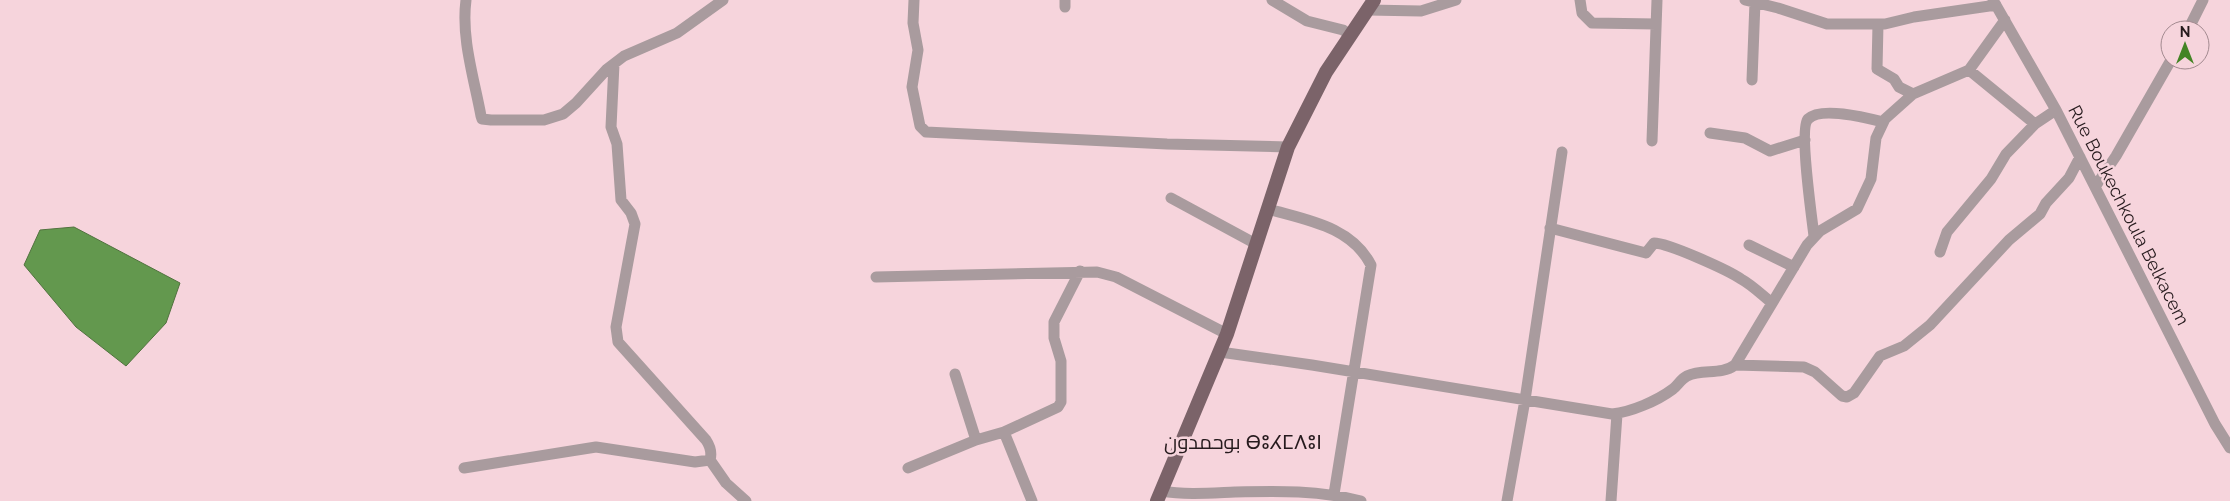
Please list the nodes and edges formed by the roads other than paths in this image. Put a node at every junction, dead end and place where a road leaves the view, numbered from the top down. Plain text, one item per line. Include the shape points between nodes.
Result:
1 (466, 0) edge
2 (722, 0) edge
3 (914, 0) edge
4 (1273, 0) edge
5 (1456, 0) edge
6 (1580, 0) edge
7 (1657, 0) edge
8 (2203, 0) edge
9 (1750, 1) edge
10 (1995, 3) edge
11 (1371, 5) edge
12 (2006, 20) junction
13 (2193, 20) edge
14 (1656, 24) junction
15 (1878, 24) junction
16 (1350, 35) junction
17 (614, 64) junction
18 (1969, 70) junction
19 (2166, 70) edge
20 (1752, 80) dead end
21 (1913, 94) junction
22 (2056, 110) junction
23 (1883, 122) junction
24 (2035, 124) junction
25 (1710, 133) dead end
26 (1805, 140) junction
27 (1652, 141) dead end
28 (1288, 146) junction
29 (1562, 152) dead end
30 (2080, 157) junction
31 (2095, 187) junction
32 (1171, 198) dead end
33 (1268, 209) junction
34 (1550, 228) junction
35 (1814, 236) junction
36 (1256, 244) junction
37 (1750, 245) dead end
38 (1940, 252) dead end
39 (1794, 267) junction
40 (1080, 271) junction
41 (876, 277) dead end
42 (1772, 303) junction
43 (1227, 334) junction
44 (1220, 352) junction
45 (1735, 364) junction
46 (1352, 372) junction
47 (955, 374) dead end
48 (1526, 400) junction
49 (1617, 414) junction
50 (1004, 432) junction
51 (976, 440) junction
52 (2230, 448) edge
53 (710, 460) junction
54 (464, 468) dead end
55 (908, 468) dead end
56 (1334, 494) junction
57 (1159, 496) edge
58 (1236, 497) edge
59 (746, 501) edge
60 (1032, 501) edge
61 (1361, 501) edge
62 (1508, 501) edge
63 (1611, 501) edge

1 - 17 street via 467,46 482,118 554,118 576,103
2 - 17 street via 677,33 624,56
3 - 28 street via 913,23 918,50 912,88 920,126 926,132 1158,144
4 - 16 street via 1307,20
5 - 11 street via 1421,11
6 - 14 street via 1582,13 1592,23
7 - 14 street
8 - 13 street
9 - 15 street via 1827,24
9 - 20 street
10 - 12 street, Rue Boukechkoula Belkacem
10 - 15 street
11 - 16 main road
12 - 18 street
12 - 22 street, Rue Boukechkoula Belkacem
14 - 27 street
15 - 21 street via 1877,69
16 - 28 main road via 1326,72
17 - 53 street via 611,127 617,144 621,200 635,224 616,327 618,342 710,445
18 - 21 street
18 - 24 street
19 - 31 street
21 - 23 street
22 - 24 street
22 - 30 street, Rue Boukechkoula Belkacem
23 - 26 street via 1850,114 1814,116 1804,125
23 - 35 street via 1876,138 1872,179 1857,209
24 - 38 street via 2006,154 1991,179 1947,232
25 - 26 street via 1745,138 1770,150
26 - 35 street
28 - 33 main road
29 - 34 street
30 - 31 street, Rue Boukechkoula Belkacem
30 - 45 street via 2074,171 2040,214 2009,240 1930,325 1904,346 1880,356 1847,398 1804,367
31 - 52 street, Rue Boukechkoula Belkacem
32 - 36 street
33 - 36 main road
33 - 46 street via 1337,230 1367,256 1371,269
34 - 42 street via 1646,252 1654,243 1659,243 1742,279
34 - 48 street
35 - 39 street
36 - 43 main road
37 - 39 street
39 - 42 street
40 - 41 street
40 - 43 street via 1116,277
40 - 50 street via 1054,322 1054,338 1062,361 1061,402 1051,411
42 - 45 street
43 - 44 main road
44 - 46 street
44 - 57 main road
45 - 49 street via 1722,372 1688,375 1672,390
46 - 48 street
46 - 56 street
47 - 51 street
48 - 49 street
48 - 62 street
49 - 63 street
50 - 51 street
50 - 60 street
51 - 55 street
53 - 54 street via 695,462 596,447
53 - 59 street via 726,483
56 - 58 street via 1300,491
56 - 61 street
57 - 58 street

